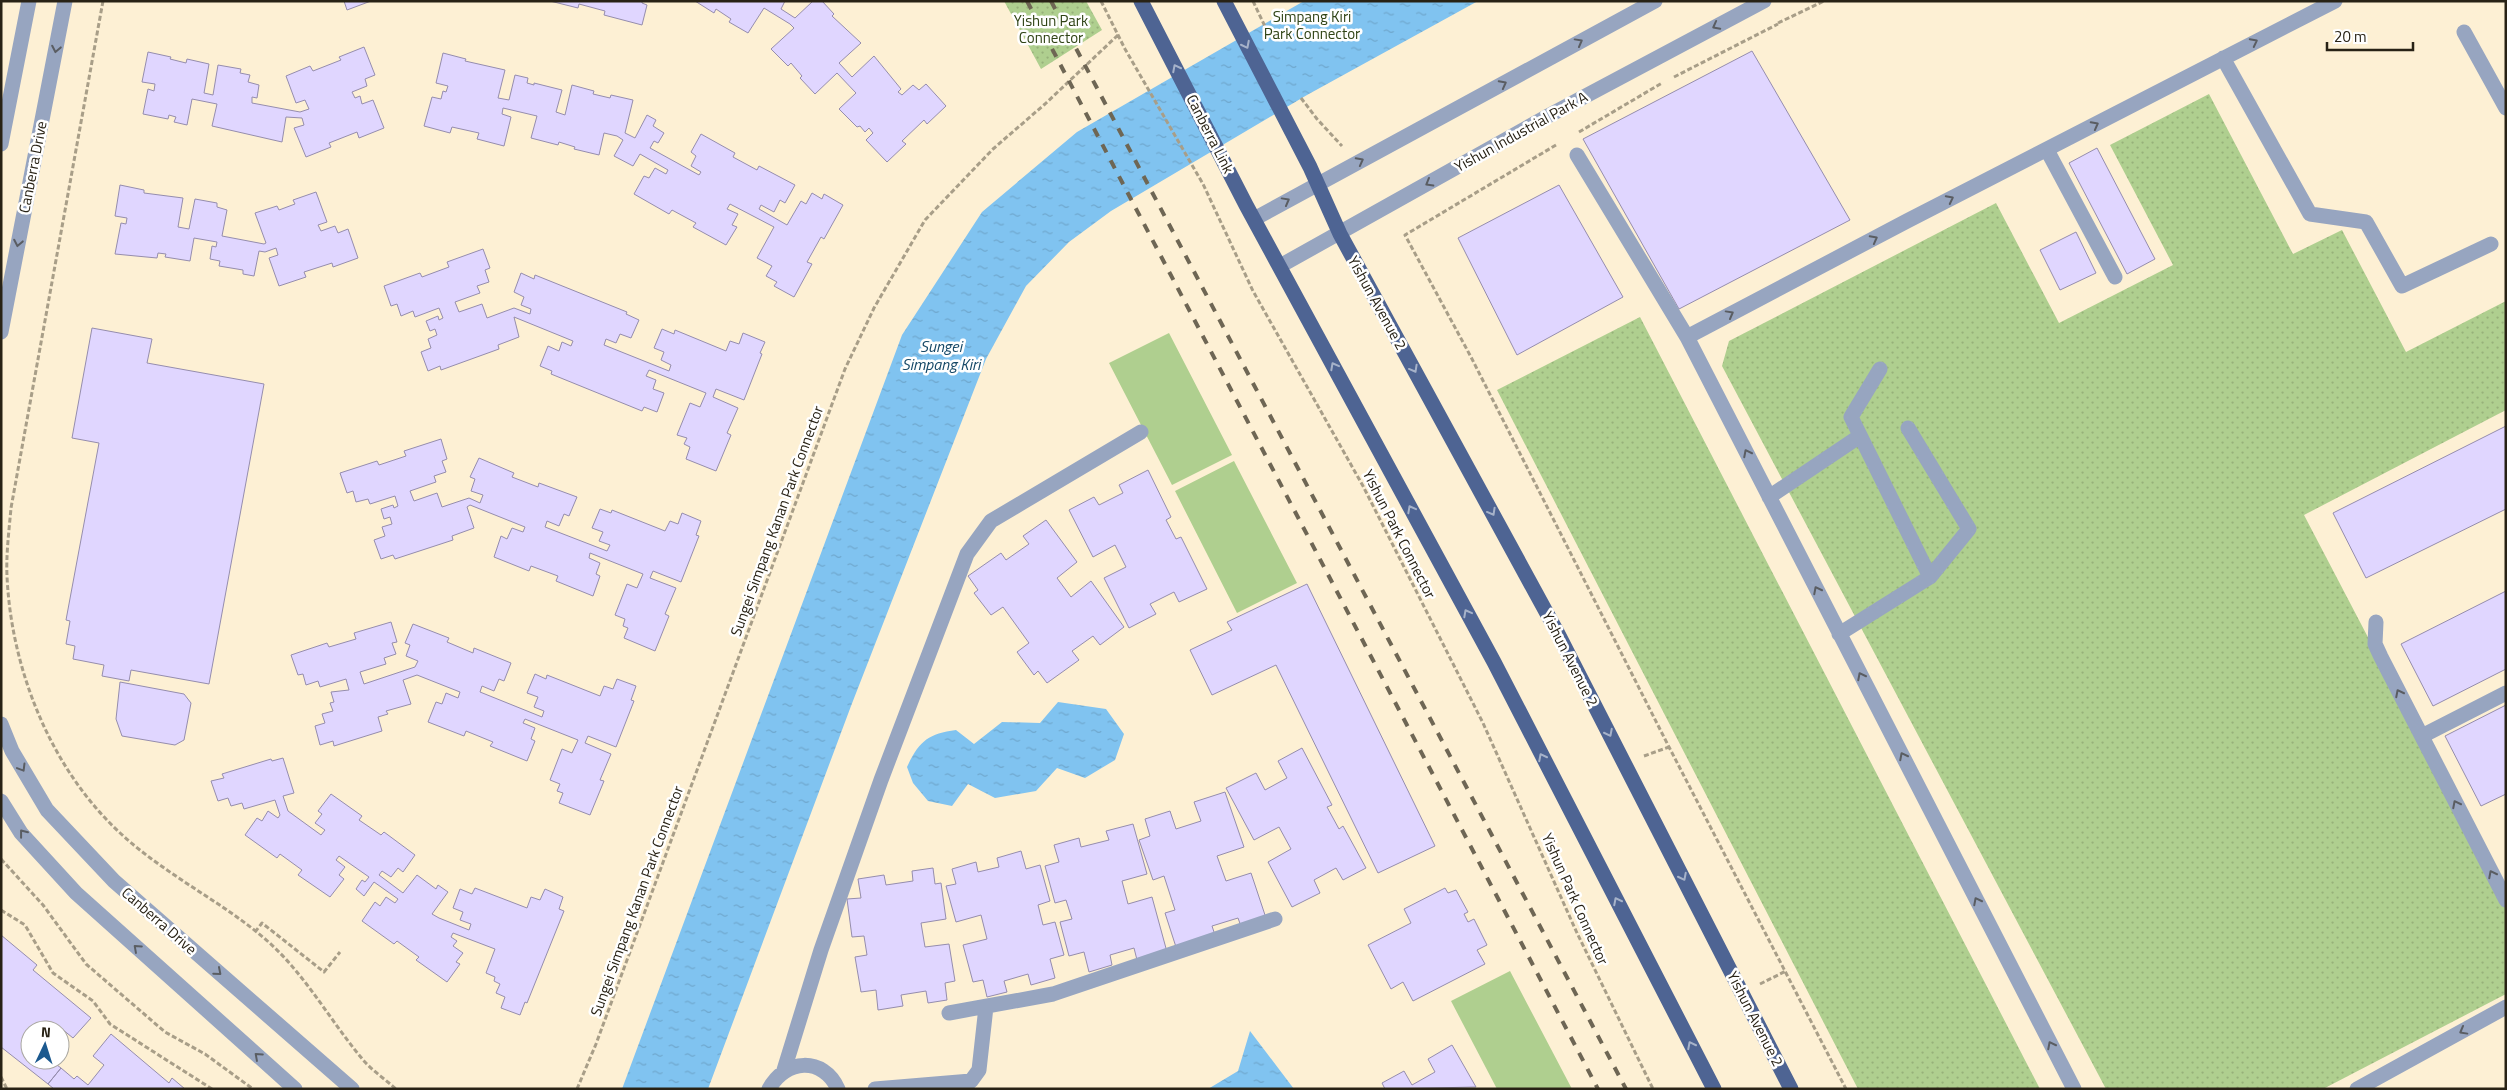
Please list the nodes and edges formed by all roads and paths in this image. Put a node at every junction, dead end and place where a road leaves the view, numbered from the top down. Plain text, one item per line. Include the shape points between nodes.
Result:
1 (28, 1) edge
2 (65, 1) edge
3 (102, 1) edge
4 (1101, 1) edge
5 (1224, 1) edge
6 (1253, 1) edge
7 (1655, 1) edge
8 (1824, 1) edge
9 (2335, 1) edge
10 (1762, 2) edge
11 (1143, 4) edge
12 (1778, 24) junction
13 (2464, 32) dead end
14 (1118, 35) junction
15 (1270, 37) dead end
16 (2223, 58) junction
17 (1301, 97) dead end
18 (2506, 108) edge
19 (1573, 136) dead end
20 (1565, 140) dead end
21 (1, 144) edge
22 (1342, 146) dead end
23 (2047, 150) junction
24 (1577, 155) dead end
25 (1317, 184) junction
26 (1254, 219) junction
27 (1340, 234) junction
28 (2491, 244) dead end
29 (1280, 266) junction
30 (2115, 277) dead end
31 (1, 332) edge
32 (1687, 337) junction
33 (1880, 369) dead end
34 (1908, 428) dead end
35 (1141, 432) dead end
36 (1860, 436) junction
37 (1769, 497) junction
38 (1930, 577) junction
39 (2376, 622) dead end
40 (1840, 634) junction
41 (2506, 693) edge
42 (1, 724) edge
43 (2422, 736) junction
44 (1, 801) edge
45 (1, 860) edge
46 (2506, 900) edge
47 (1, 910) edge
48 (1275, 919) dead end
49 (255, 932) junction
50 (340, 952) dead end
51 (986, 1007) junction
52 (2506, 1007) edge
53 (949, 1013) dead end
54 (784, 1070) junction
55 (1, 1077) edge
56 (7, 1089) edge
57 (212, 1089) edge
58 (252, 1089) edge
59 (295, 1089) edge
60 (352, 1089) edge
61 (396, 1089) edge
62 (577, 1089) edge
63 (769, 1089) edge
64 (838, 1089) edge
65 (875, 1089) edge
66 (1653, 1089) edge
67 (1714, 1089) edge
68 (1791, 1089) edge
69 (1846, 1089) edge
70 (2074, 1089) edge
71 (2357, 1089) edge

1 - 21 street
2 -> 31 street, Canberra Drive
3 - 49 path via 11,508 7,575 13,628 28,686 51,740 81,789 117,831
4 - 14 path, Yishun Park Connector
5 -> 25 main road
6 - 15 path
25 -> 7 street
8 - 12 path
16 -> 9 street
10 - 12 path
10 -> 27 street, Yishun Industrial Park A via 1548,116
26 -> 11 main road, Canberra Link
12 - 19 path via 1666,81
13 - 18 street
14 - 62 path, Sungei Simpang Kanan Park Connector via 993,149 925,220 874,308 845,369 600,1035
14 - 66 path, Yishun Park Connector via 1203,184 1254,291 1363,486 1483,723 1577,933
23 -> 16 street
16 - 28 street via 2310,214 2366,222 2402,286
17 - 22 path
20 - 69 path via 1405,235 1472,357
23 - 30 street
32 -> 23 street
24 - 32 street
26 -> 25 street
25 - 27 main road
26 - 29 main road, Canberra Link
27 - 29 street, Yishun Industrial Park A
27 -> 68 main road, Yishun Avenue 2 via 1556,630
67 -> 29 main road via 1494,662
37 -> 32 street
33 - 36 street via 1851,417
34 - 38 street via 1969,529
35 - 54 street via 991,521 967,554 872,807
36 - 37 street
36 - 38 street
40 -> 37 street
38 - 40 street
43 -> 39 street via 2375,644
70 -> 40 street
41 - 43 street
42 -> 60 street, Canberra Drive via 12,751 47,810 114,881
46 -> 43 street
59 -> 44 street via 76,893 21,833
45 - 58 path via 43,905 86,964 165,1032 205,1054
47 - 57 path via 25,925 53,972 93,1001 110,1024
48 - 51 street via 1053,994
49 - 50 path via 262,924 324,972
49 - 61 path via 310,987 365,1062
51 - 53 street
51 - 65 street via 979,1070 971,1081
52 -> 71 street
54 - 63 street
54 - 64 street via 796,1065 818,1068
55 - 56 path

